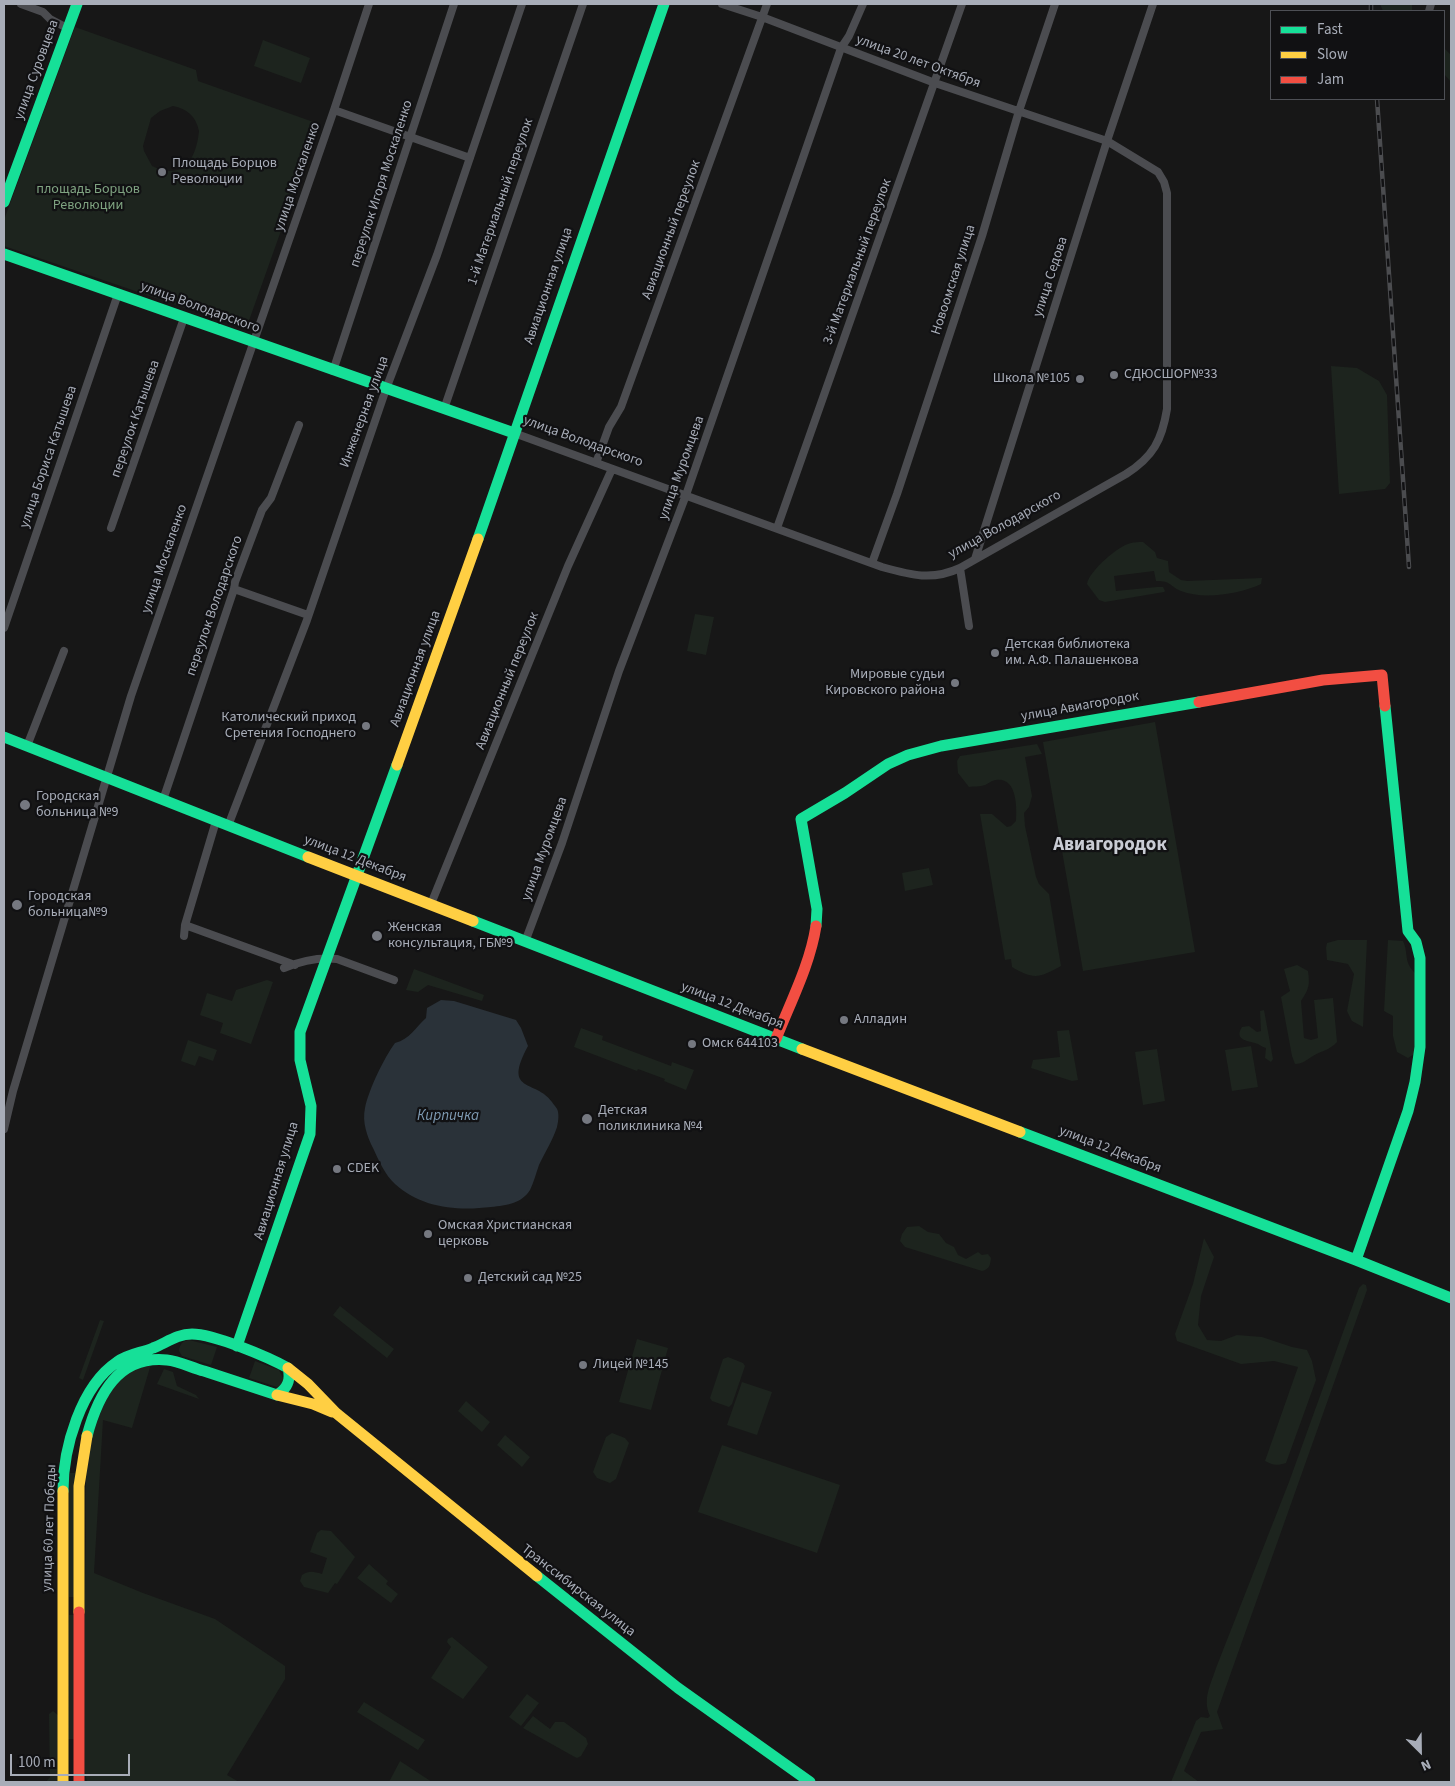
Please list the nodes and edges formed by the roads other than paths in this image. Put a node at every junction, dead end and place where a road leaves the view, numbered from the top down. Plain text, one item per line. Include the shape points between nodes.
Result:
1 (22, 4) edge
2 (77, 4) edge
3 (369, 4) edge
4 (454, 4) edge
5 (522, 4) edge
6 (583, 4) edge
7 (664, 4) edge
8 (722, 4) edge
9 (767, 4) edge
10 (863, 4) edge
11 (962, 4) edge
12 (1054, 4) edge
13 (1153, 4) edge
14 (762, 17) junction
15 (68, 29) junction
16 (841, 48) junction
17 (935, 83) junction
18 (334, 110) junction
19 (1019, 111) junction
20 (410, 136) junction
21 (1107, 141) junction
22 (470, 158) junction
23 (4, 202) edge
24 (4, 254) edge
25 (118, 294) junction
26 (184, 318) junction
27 (253, 342) junction
28 (333, 371) junction
29 (386, 389) junction
30 (444, 409) junction
31 (299, 425) dead end
32 (514, 433) junction
33 (596, 463) junction
34 (612, 469) junction
35 (686, 495) junction
36 (111, 528) dead end
37 (777, 528) junction
38 (975, 559) junction
39 (872, 563) junction
40 (960, 568) junction
41 (234, 589) junction
42 (308, 616) junction
43 (969, 626) dead end
44 (4, 628) edge
45 (64, 651) dead end
46 (4, 737) edge
47 (27, 746) junction
48 (106, 778) junction
49 (163, 800) junction
50 (216, 822) junction
51 (228, 826) junction
52 (357, 876) junction
53 (431, 904) junction
54 (185, 925) junction
55 (184, 936) dead end
56 (525, 942) junction
57 (327, 958) junction
58 (295, 964) junction
59 (284, 968) dead end
60 (394, 980) dead end
61 (776, 1039) junction
62 (4, 1090) edge
63 (13, 1092) junction
64 (4, 1129) edge
65 (1356, 1260) junction
66 (1451, 1298) edge
67 (183, 1334) junction
68 (237, 1346) junction
69 (182, 1364) junction
70 (288, 1368) junction
71 (277, 1395) junction
72 (336, 1413) junction
73 (63, 1608) junction
74 (80, 1608) junction
75 (64, 1782) edge
76 (80, 1782) edge
77 (810, 1782) edge

1 - 15 street via 42,12
2 - 15 main road, улица Суровцева
3 - 18 street, улица Москаленко
4 - 20 street, переулок Игоря Москаленко
5 - 22 street, Инженерная улица
6 - 30 street, 1-й Материальный переулок
7 - 32 main road, Авиационная улица
8 - 14 street, улица 20 лет Октября
9 - 14 street, Авиационный переулок
10 - 16 street, улица Муромцева
11 - 17 street, 3-й Материальный переулок
12 - 19 street, Новоомская улица
13 - 21 street, улица Седова
14 - 16 street, улица 20 лет Октября
14 - 33 street, Авиационный переулок via 621,407 609,427
15 - 23 main road, улица Суровцева
16 - 17 street, улица 20 лет Октября
16 - 35 street, улица Муромцева
17 - 19 street, улица 20 лет Октября
17 - 37 street, 3-й Материальный переулок
18 - 20 street
18 - 27 street, улица Москаленко
19 - 21 street, улица 20 лет Октября
19 - 39 street, Новоомская улица via 982,236
20 - 22 street
20 - 28 street, переулок Игоря Москаленко
21 - 38 street, улица Седова
21 - 38 street, улица Володарского via 1158,172 1167,194 1167,408 1160,439 1137,467
22 - 29 street, Инженерная улица via 438,255
24 - 25 main road, улица Володарского
25 - 26 main road, улица Володарского
25 - 44 street, улица Бориса Катышева
26 - 27 main road, улица Володарского
26 - 36 street, переулок Катышева
27 - 28 main road, улица Володарского
27 - 48 street, улица Москаленко via 131,696
28 - 29 main road, улица Володарского
29 - 30 main road, улица Володарского
29 - 42 street, Инженерная улица
30 - 32 main road, улица Володарского
31 - 41 street, переулок Володарского via 271,498 262,510
32 - 33 street, улица Володарского
32 - 52 main road, Авиационная улица
33 - 34 street, улица Володарского
34 - 35 street, улица Володарского
34 - 53 street, Авиационный переулок via 568,566
35 - 37 street, улица Володарского
35 - 56 street, улица Муромцева
37 - 39 street, улица Володарского
38 - 40 street, улица Володарского
39 - 40 street, улица Володарского via 924,576 937,576
40 - 43 street
41 - 42 street
41 - 49 street, переулок Володарского
42 - 51 street, Инженерная улица
45 - 47 street
46 - 47 main road, улица 12 Декабря
47 - 48 main road, улица 12 Декабря
48 - 49 main road, улица 12 Декабря
48 - 63 street, улица Москаленко
49 - 50 main road, улица 12 Декабря
50 - 51 main road, улица 12 Декабря
50 - 54 street
51 - 52 main road, улица 12 Декабря
52 - 53 main road, улица 12 Декабря
52 - 57 main road, Авиационная улица
53 - 56 main road, улица 12 Декабря
54 - 55 street
54 - 58 street
56 - 61 main road, улица 12 Декабря
57 - 58 street
57 - 60 street
57 - 68 main road, Авиационная улица via 298,1043 310,1105 310,1134
58 - 59 street
61 - 65 main road, улица 12 Декабря
61 - 65 main road, улица Авиагородок via 816,928 817,910 801,819 888,764 941,746 1323,680 1382,675 1408,931 1416,942 1420,958 1420,1047 1408,1111
62 - 63 street
63 - 64 street, улица Москаленко
65 - 66 main road, улица 12 Декабря
67 - 68 main road via 198,1334
67 - 69 main road via 176,1340 174,1349
67 - 73 main road, улица 60 лет Победы via 117,1361 100,1376 86,1401 64,1469
68 - 70 main road
69 - 71 main road, улица 60 лет Победы
69 - 74 main road, улица 60 лет Победы via 159,1358 133,1363 114,1376 99,1402 82,1451 80,1469
70 - 71 main road via 289,1384
70 - 72 main road
71 - 72 main road, улица 60 лет Победы
72 - 77 main road, Транссибирская улица via 592,1622
73 - 74 main road
73 - 75 main road, улица 60 лет Победы
74 - 76 main road, улица 60 лет Победы

